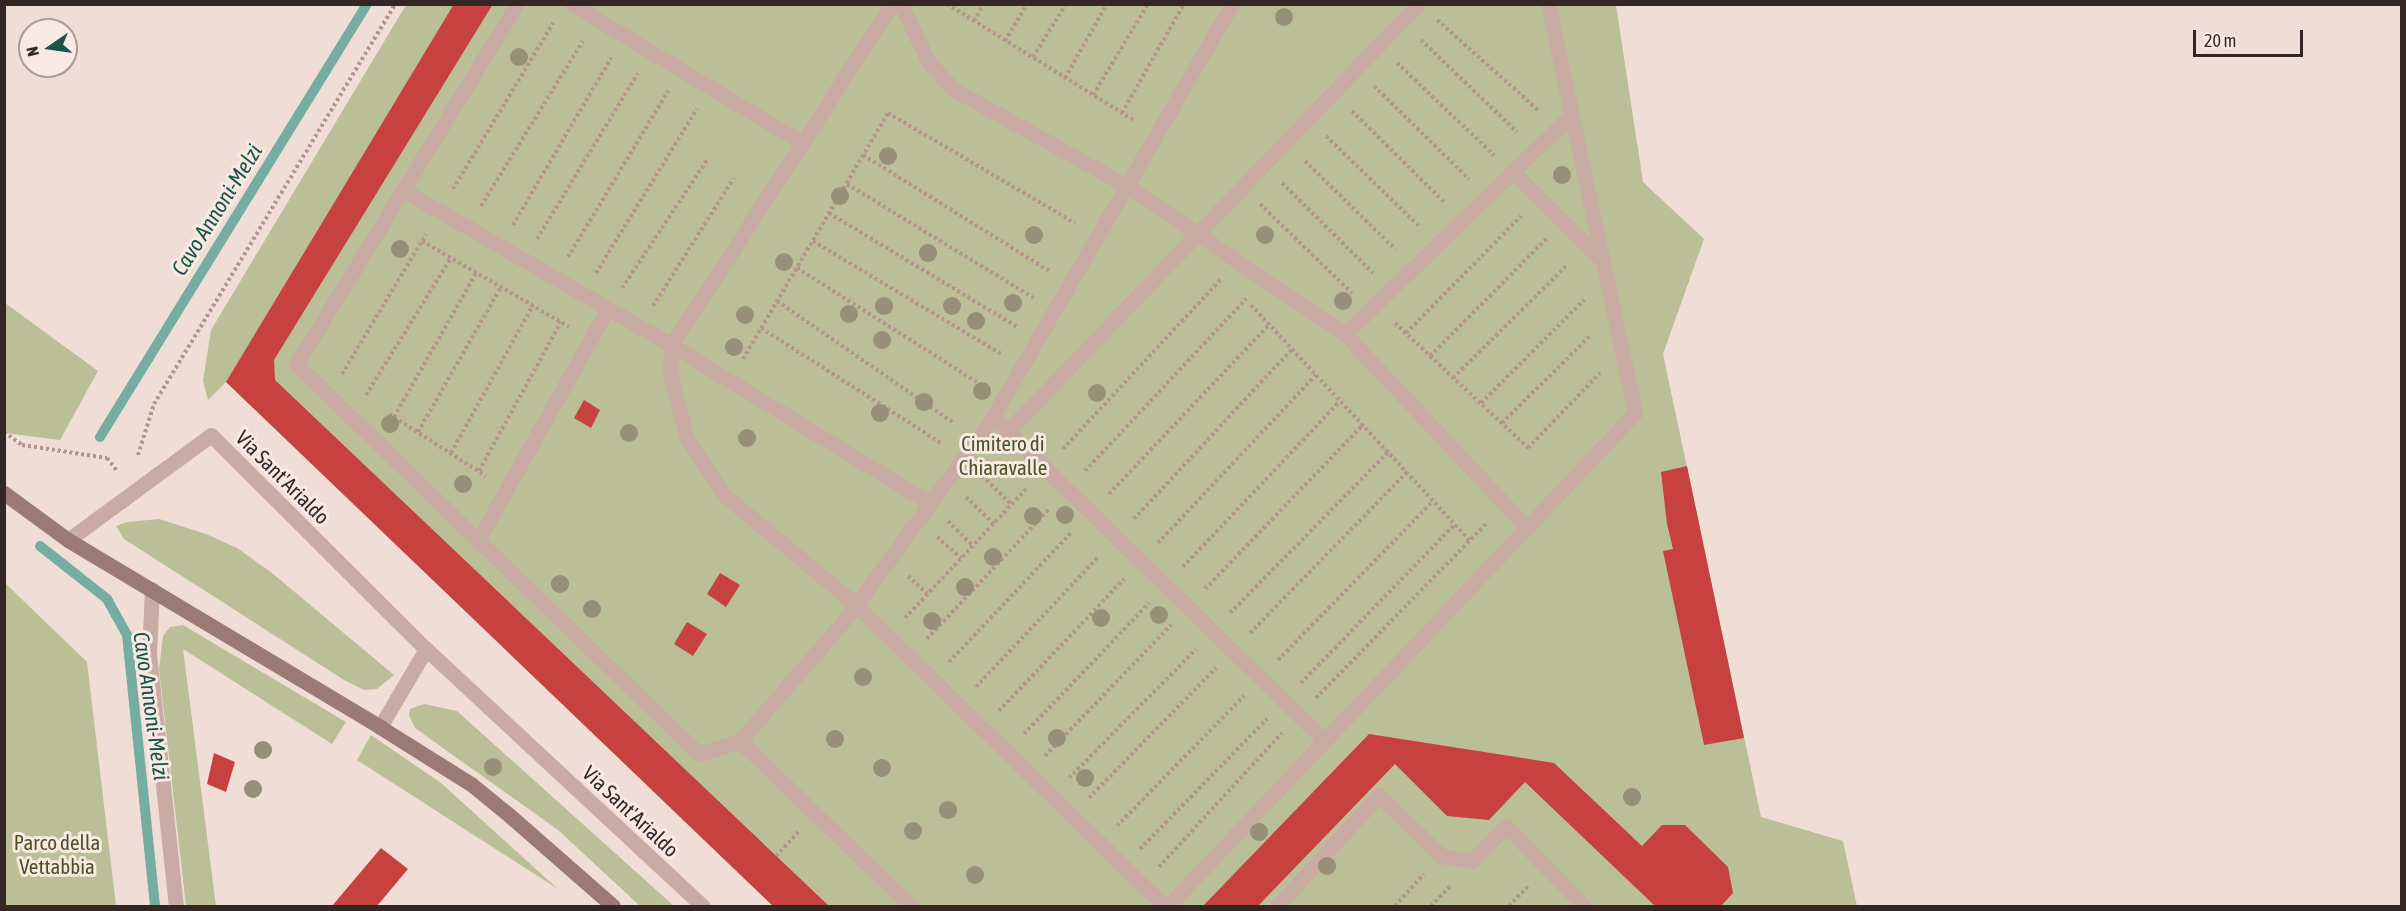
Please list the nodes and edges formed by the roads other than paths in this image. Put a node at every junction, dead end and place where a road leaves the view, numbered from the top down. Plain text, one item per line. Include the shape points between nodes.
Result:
1 (517, 4) edge
2 (572, 4) edge
3 (892, 4) edge
4 (902, 4) edge
5 (1232, 4) edge
6 (1548, 4) edge
7 (1423, 8) edge
8 (1571, 115) junction
9 (802, 143) junction
10 (1512, 171) junction
11 (1127, 186) junction
12 (403, 190) junction
13 (1197, 234) junction
14 (1603, 261) junction
15 (608, 308) junction
16 (1345, 334) junction
17 (671, 345) junction
18 (993, 417) junction
19 (1008, 431) junction
20 (4, 493) edge
21 (930, 503) junction
22 (1527, 528) junction
23 (68, 540) junction
24 (478, 540) junction
25 (152, 589) junction
26 (856, 605) junction
27 (426, 649) junction
28 (380, 727) junction
29 (740, 741) junction
30 (1325, 741) junction
31 (176, 906) edge
32 (613, 906) edge
33 (703, 906) edge
34 (911, 906) edge
35 (1166, 906) edge
36 (1277, 906) edge
37 (1584, 906) edge

1 - 12 street
2 - 9 street
3 - 9 street
4 - 11 street via 928,61 953,89
5 - 11 street
6 - 8 street
7 - 13 street via 1402,21
8 - 10 street
8 - 14 street
9 - 17 street
10 - 14 street
10 - 16 street
11 - 13 street
11 - 18 street
12 - 15 street
12 - 24 street via 296,364
13 - 16 street
13 - 19 street
14 - 22 street via 1635,412
15 - 17 street
15 - 24 street
16 - 22 street
17 - 21 street
17 - 26 street via 670,373 687,439 723,494
18 - 19 street
18 - 21 street
19 - 30 street
20 - 23 street
21 - 26 street
22 - 30 street
23 - 25 street
23 - 27 street, Via Sant'Arialdo via 211,435
24 - 29 street via 699,754
25 - 28 street
25 - 31 street via 149,654
26 - 29 street
26 - 35 street
27 - 28 street
27 - 33 street, Via Sant'Arialdo
28 - 32 street via 486,796
29 - 34 street
30 - 35 street
36 - 37 street via 1379,795 1441,856 1472,861 1506,826

